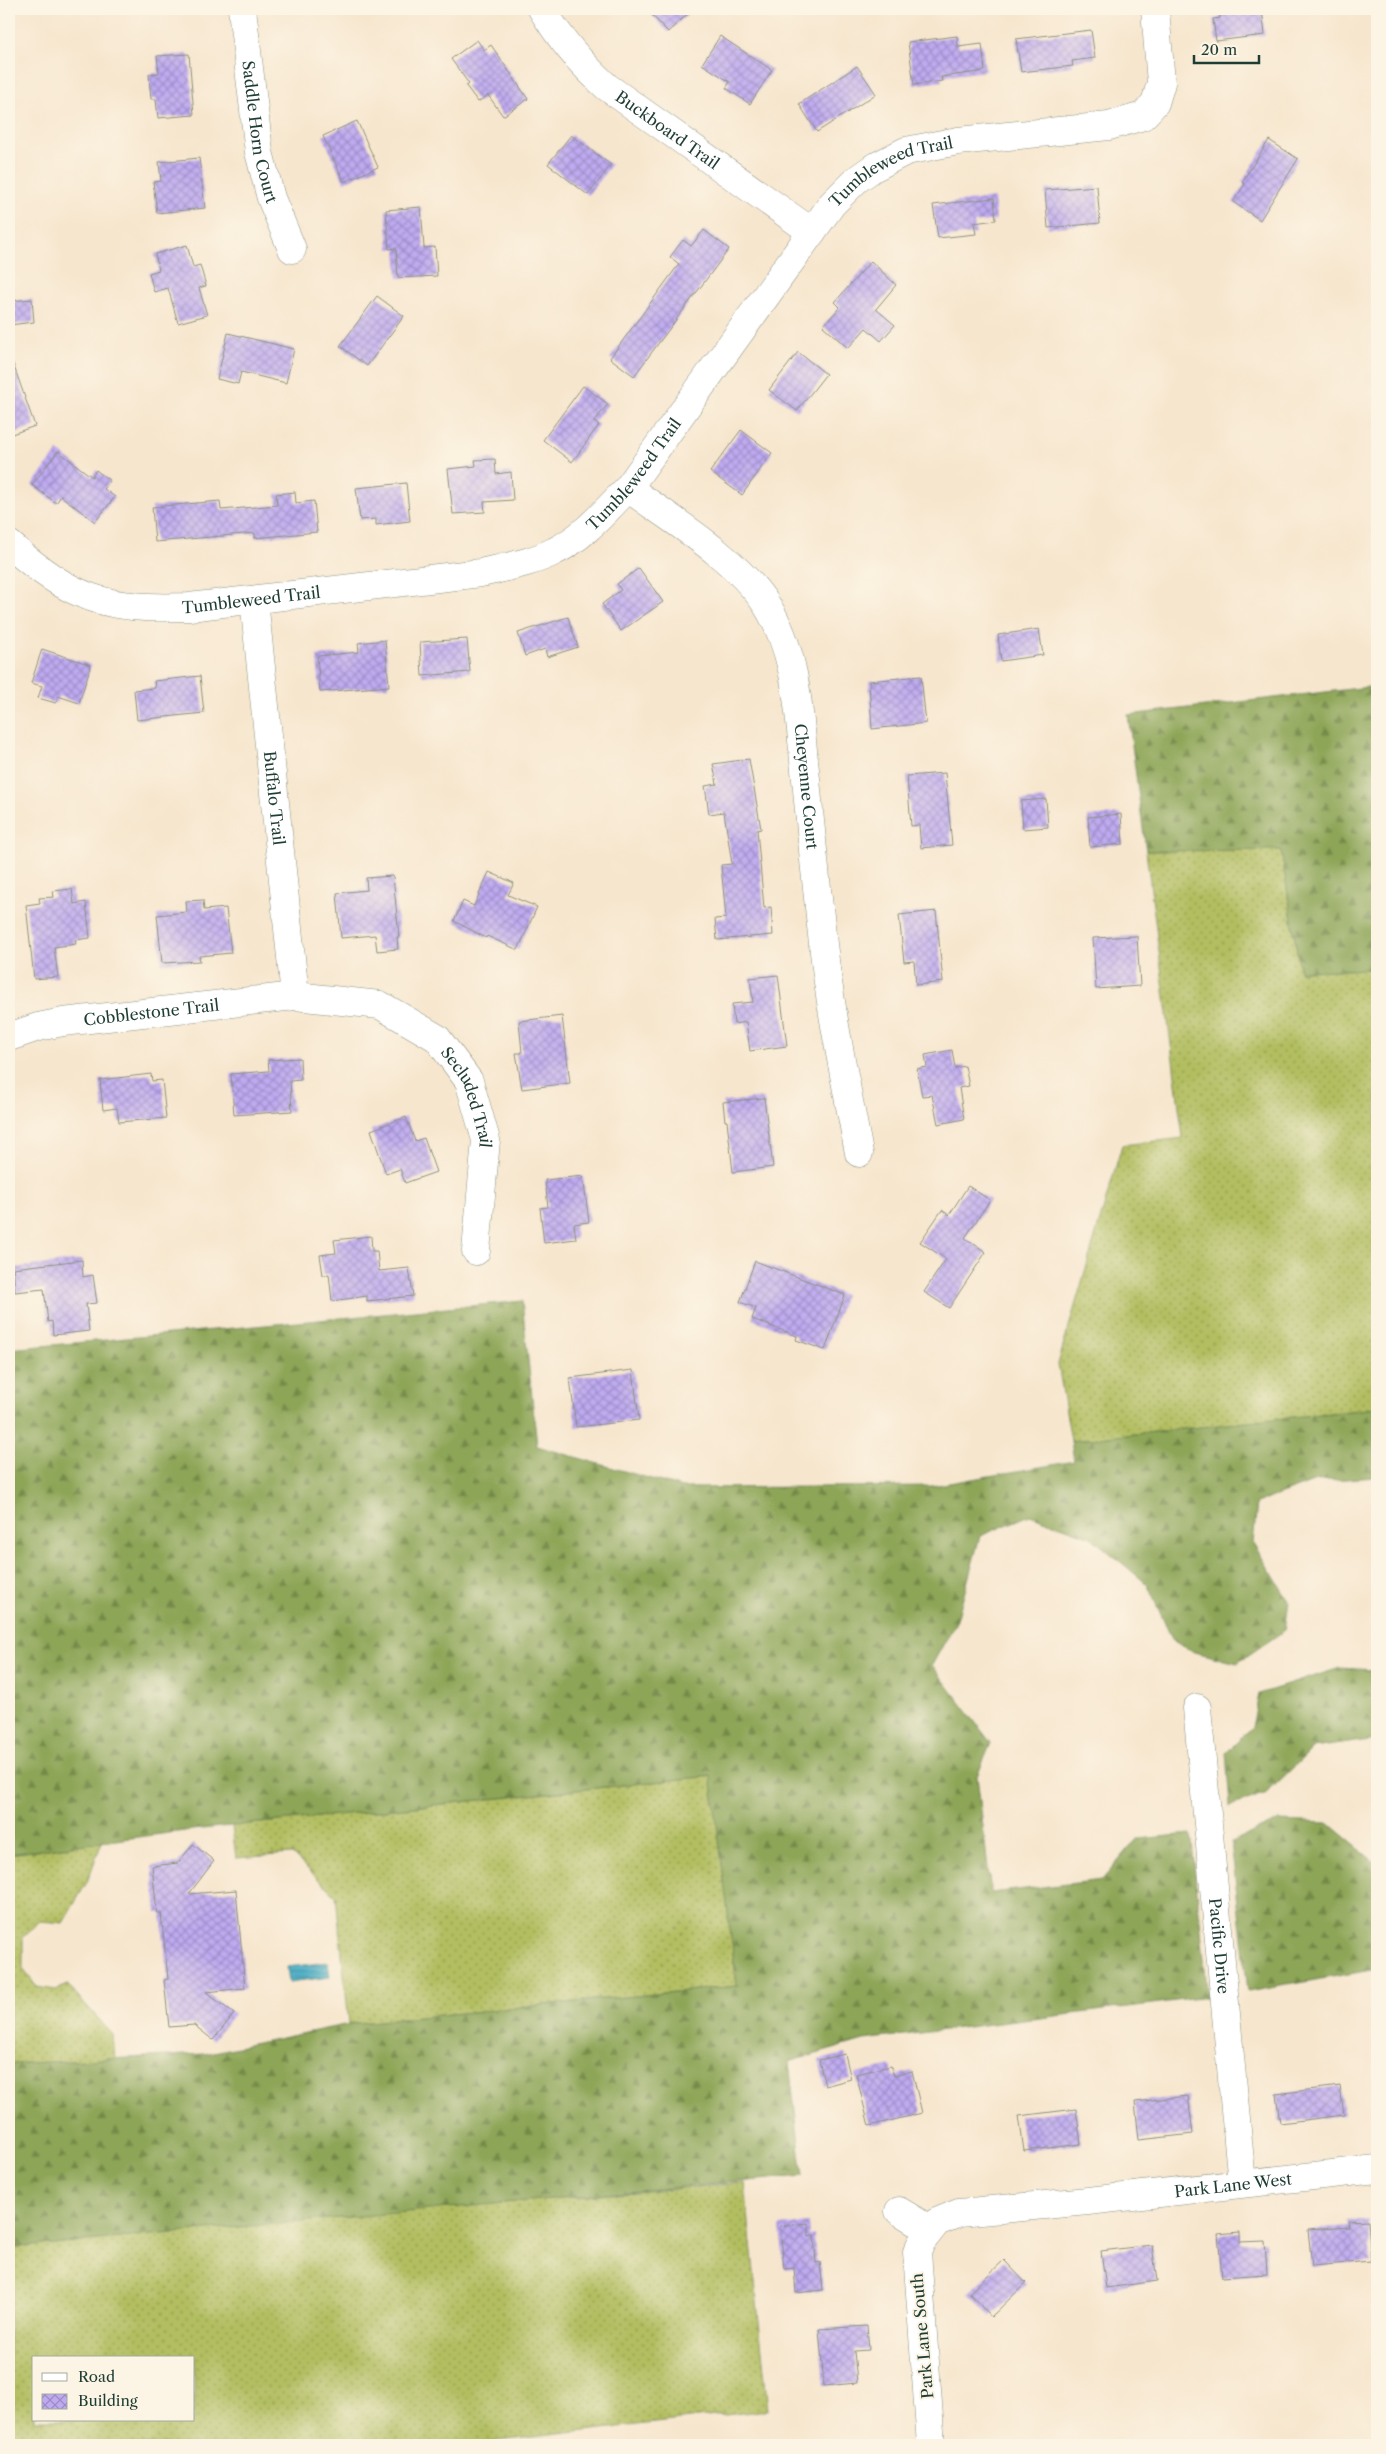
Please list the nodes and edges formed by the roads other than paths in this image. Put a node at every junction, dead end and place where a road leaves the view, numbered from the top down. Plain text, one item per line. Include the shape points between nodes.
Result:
1 (242, 9) edge
2 (542, 9) edge
3 (1155, 9) edge
4 (812, 232) junction
5 (292, 249) dead end
6 (628, 488) junction
7 (9, 544) edge
8 (254, 600) junction
9 (295, 996) junction
10 (9, 1037) edge
11 (860, 1153) dead end
12 (476, 1251) dead end
13 (1197, 1708) dead end
14 (1377, 2169) edge
15 (1242, 2183) junction
16 (1088, 2201) joint
17 (899, 2211) dead end
18 (930, 2229) junction
19 (931, 2445) edge

1 - 5 street, Saddle Horn Court via 259,152 271,198
2 - 4 street, Buckboard Trail via 562,41 608,87
3 - 4 street, Tumbleweed Trail via 1161,83 1153,107 1142,116 1108,126 958,141 906,151 856,180 832,204
4 - 6 street, Tumbleweed Trail
6 - 8 street, Tumbleweed Trail via 594,523 556,551 523,564 481,573
6 - 11 street, Cheyenne Court via 727,560 766,603 779,626 797,698 823,947
7 - 8 street, Tumbleweed Trail via 64,587 84,597 128,607 152,608
8 - 9 street, Buffalo Trail
9 - 10 street, Cobblestone Trail via 63,1022
9 - 12 street, Secluded Trail via 380,1005 437,1038 469,1081 486,1140
13 - 15 street, Pacific Drive
14 - 15 street, Park Lane West
15 - 16 street, Park Lane West
16 - 18 street, Park Lane South via 959,2213 937,2222
17 - 18 street
18 - 19 street, Park Lane South via 917,2252 917,2270

